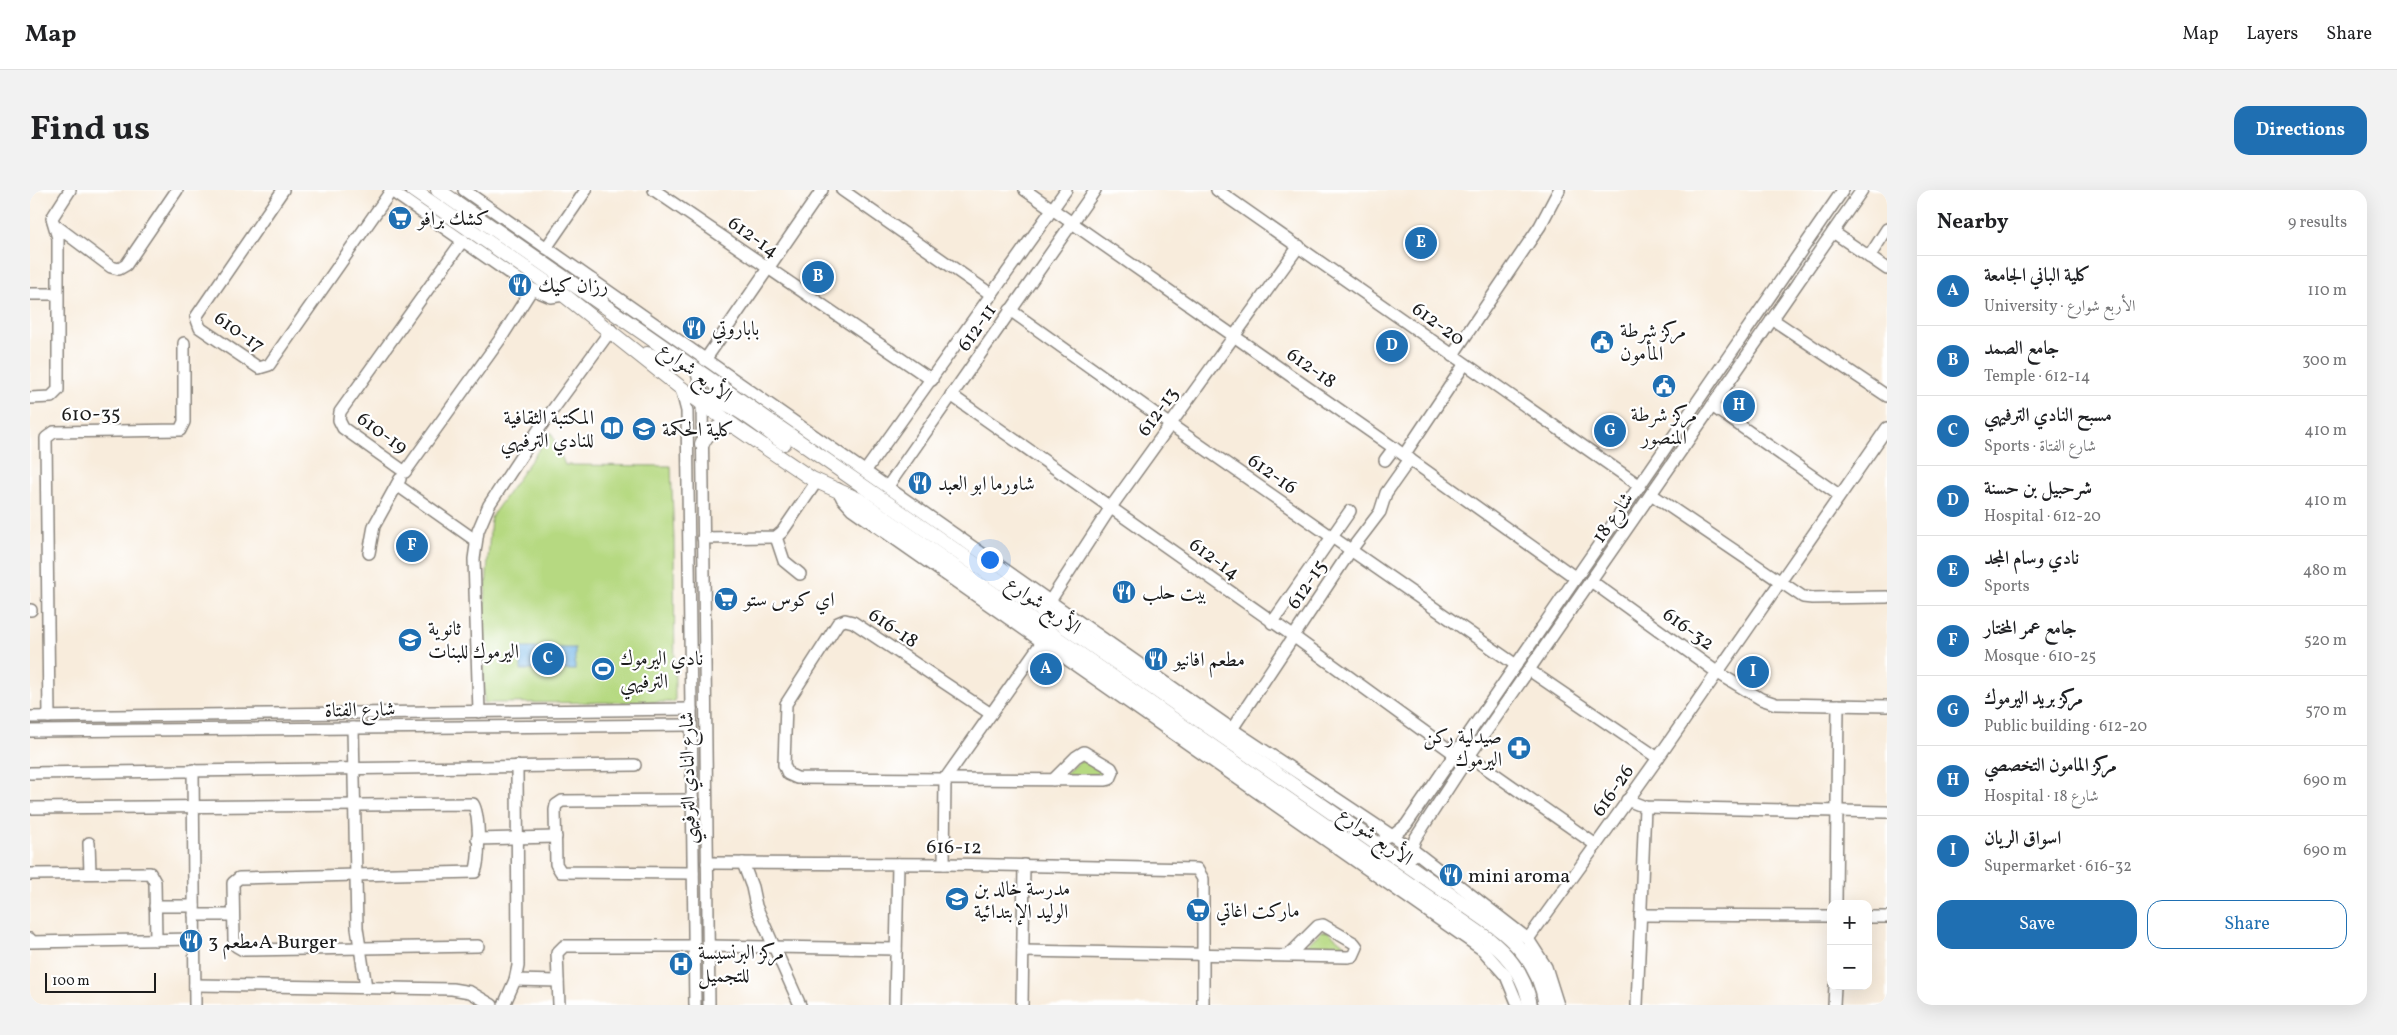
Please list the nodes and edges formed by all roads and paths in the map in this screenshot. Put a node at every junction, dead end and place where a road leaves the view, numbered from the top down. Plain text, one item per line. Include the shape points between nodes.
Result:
1 (70, 190) edge
2 (178, 190) edge
3 (283, 190) edge
4 (391, 190) edge
5 (413, 190) edge
6 (438, 190) edge
7 (464, 190) edge
8 (586, 190) edge
9 (654, 190) edge
10 (822, 190) edge
11 (842, 190) edge
12 (1025, 190) edge
13 (1066, 190) edge
14 (1095, 190) edge
15 (1217, 190) edge
16 (1559, 190) edge
17 (1844, 190) edge
18 (1862, 190) edge
19 (1052, 209) junction
20 (1072, 223) junction
21 (54, 225) junction
22 (1887, 229) edge
23 (1833, 232) junction
24 (464, 240) junction
25 (1299, 246) junction
26 (546, 248) junction
27 (1869, 257) junction
28 (1790, 268) junction
29 (1887, 269) edge
30 (769, 270) junction
31 (1801, 277) junction
32 (591, 281) junction
33 (532, 289) junction
34 (30, 294) edge
35 (56, 294) junction
36 (564, 295) junction
37 (992, 295) junction
38 (602, 304) junction
39 (1010, 310) junction
40 (1772, 320) junction
41 (611, 330) junction
42 (1235, 336) junction
43 (184, 343) dead end
44 (1732, 352) junction
45 (641, 355) junction
46 (677, 356) junction
47 (1452, 356) junction
48 (1744, 360) junction
49 (701, 365) junction
50 (1464, 365) junction
51 (932, 380) junction
52 (951, 395) junction
53 (1887, 396) edge
54 (692, 397) junction
55 (30, 398) edge
56 (718, 406) junction
57 (1712, 406) junction
58 (1171, 424) junction
59 (734, 426) junction
60 (1887, 428) edge
61 (702, 444) junction
62 (1667, 447) junction
63 (1394, 448) junction
64 (845, 456) junction
65 (1678, 456) junction
66 (1407, 457) junction
67 (1385, 460) dead end
68 (837, 468) junction
69 (866, 470) junction
70 (405, 472) junction
71 (816, 481) junction
72 (397, 485) junction
73 (888, 486) junction
74 (1640, 486) junction
75 (838, 489) junction
76 (1651, 494) junction
77 (1839, 495) junction
78 (1111, 508) junction
79 (909, 510) junction
80 (1350, 511) dead end
81 (776, 537) junction
82 (1332, 537) junction
83 (703, 538) junction
84 (475, 540) junction
85 (1351, 550) junction
86 (369, 553) dead end
87 (800, 574) dead end
88 (1576, 578) junction
89 (1591, 581) junction
90 (1781, 583) junction
91 (1887, 597) edge
92 (1050, 601) junction
93 (1549, 618) junction
94 (1272, 623) junction
95 (1560, 626) junction
96 (1293, 636) junction
97 (1042, 642) junction
98 (1114, 659) junction
99 (1516, 665) junction
100 (1529, 670) junction
101 (1105, 672) junction
102 (1718, 673) junction
103 (1838, 705) junction
104 (1887, 706) edge
105 (687, 709) junction
106 (479, 712) junction
107 (550, 712) junction
108 (991, 714) junction
109 (138, 716) junction
110 (30, 717) edge
111 (49, 717) junction
112 (687, 725) junction
113 (549, 726) junction
114 (353, 728) junction
115 (1232, 729) junction
116 (137, 730) junction
117 (30, 731) edge
118 (1455, 754) junction
119 (1469, 756) junction
120 (1658, 758) junction
121 (635, 765) dead end
122 (517, 766) junction
123 (354, 768) junction
124 (193, 770) junction
125 (30, 772) edge
126 (945, 779) junction
127 (1053, 780) junction
128 (692, 800) junction
129 (1627, 800) junction
130 (355, 804) junction
131 (193, 806) junction
132 (1645, 807) junction
133 (30, 808) edge
134 (1837, 811) junction
135 (1887, 812) edge
136 (1366, 836) junction
137 (1391, 836) junction
138 (556, 837) junction
139 (517, 838) junction
140 (477, 839) junction
141 (89, 843) dead end
142 (1596, 845) junction
143 (1412, 849) junction
144 (707, 863) junction
145 (743, 864) junction
146 (898, 864) junction
147 (944, 864) junction
148 (1024, 865) junction
149 (1418, 872) junction
150 (90, 873) junction
151 (693, 873) junction
152 (30, 874) edge
153 (356, 875) junction
154 (1836, 900) edge
155 (693, 902) junction
156 (708, 904) junction
157 (155, 906) junction
158 (194, 911) junction
159 (233, 915) junction
160 (1640, 915) junction
161 (1827, 916) edge
162 (1872, 916) edge
163 (1887, 917) edge
164 (195, 939) junction
165 (1528, 939) junction
166 (30, 940) edge
167 (156, 940) junction
168 (478, 946) dead end
169 (694, 946) junction
170 (708, 946) junction
171 (774, 947) junction
172 (360, 949) junction
173 (896, 949) junction
174 (1023, 951) junction
175 (1204, 954) junction
176 (1288, 956) junction
177 (515, 980) junction
178 (558, 980) junction
179 (195, 986) junction
180 (366, 987) junction
181 (1835, 990) edge
182 (196, 1005) edge
183 (492, 1005) edge
184 (504, 1005) edge
185 (559, 1005) edge
186 (695, 1005) edge
187 (709, 1005) edge
188 (800, 1005) edge
189 (896, 1005) edge
190 (1022, 1005) edge
191 (1203, 1005) edge
192 (1518, 1005) edge
193 (1530, 1005) edge
194 (1546, 1005) edge
195 (1558, 1005) edge
196 (1637, 1005) edge
197 (1834, 1005) edge

1 - 21 street via 53,215
2 - 21 street via 126,265 119,269 111,268
3 - 4 street, 610-17 via 196,317 200,328 259,368 269,365
4 - 24 street
5 - 36 main road, الأربع شوارع
6 - 38 main road, الأربع شوارع
7 - 26 street
8 - 26 street
9 - 30 street, 612-14
10 - 30 street
11 - 37 street
12 - 19 street, 612-18
13 - 19 street, 612-11
14 - 20 street, 612-11
15 - 25 street, 612-20
16 - 47 street via 1540,226
17 - 28 street, شارع 18
18 - 23 street, شارع 18
19 - 20 street, 612-18
19 - 37 street, 612-11
20 - 39 street, 612-11
20 - 42 street, 612-18
21 - 35 street via 58,238
22 - 27 street
23 - 27 street
23 - 31 street, شارع 18
24 - 33 street
24 - 70 street, 610-19 via 339,416 343,428
25 - 42 street, 612-13
25 - 47 street, 612-20
26 - 32 street
27 - 29 street
28 - 31 street
28 - 44 street, شارع 18
30 - 49 street
30 - 51 street, 612-14
31 - 40 street, شارع 18
32 - 38 main road
32 - 49 street
33 - 36 street via 551,297
33 - 70 street, 610-19
34 - 35 street
35 - 55 street via 58,390 51,397
36 - 41 main road, الأربع شوارع
37 - 51 street, 612-11
38 - 46 main road, الأربع شوارع
39 - 52 street, 612-11
39 - 58 street, 612-16
40 - 48 street, شارع 18
40 - 53 street
41 - 45 main road, الأربع شوارع
41 - 84 street via 541,426 489,505
42 - 58 street, 612-13
42 - 63 street, 612-18
43 - 111 street, 610-35 via 184,422 180,430 54,432 46,438
44 - 48 street
44 - 62 street, شارع 18
45 - 46 main road via 654,356 669,363 674,362
45 - 54 main road, الأربع شوارع
46 - 49 main road, الأربع شوارع
47 - 50 street, 612-20
48 - 57 street, شارع 18
49 - 54 street, شارع النادي الترفيهي
49 - 64 street
49 - 68 main road, الأربع شوارع
50 - 66 street, 612-15
50 - 74 street, 612-20
51 - 69 street, 612-11
52 - 73 street, 612-11
52 - 78 street, 612-14
54 - 56 main road, الأربع شوارع
54 - 61 street, شارع النادي الترفيهي
54 - 105 street, شارع النادي الترفيهي
56 - 59 main road, الأربع شوارع
56 - 68 main road via 806,458
57 - 65 street, شارع 18
57 - 77 street
58 - 78 street, 612-13
58 - 82 street, 612-16
59 - 61 main road via 712,431
59 - 71 main road, الأربع شوارع
60 - 77 street
61 - 83 street, شارع النادي الترفيهي
62 - 65 street
62 - 74 street, شارع 18
63 - 66 street, 612-18
63 - 67 street
64 - 68 main road
64 - 69 street
65 - 76 street, شارع 18
66 - 85 street, 612-15 via 1386,493 1380,512
66 - 88 street, 612-18
68 - 79 main road, الأربع شوارع
69 - 73 street
70 - 72 street
71 - 75 main road, الأربع شوارع
71 - 81 street
72 - 84 street
72 - 86 street via 374,526
73 - 79 street
74 - 88 street, شارع 18
75 - 97 street via 852,509
75 - 101 main road, الأربع شوارع via 859,500
76 - 89 street, شارع 18
76 - 90 street
77 - 90 street
78 - 92 street, 612-13
78 - 94 street, 612-14
79 - 92 street
79 - 98 main road, الأربع شوارع
80 - 82 street, 612-15
81 - 83 street
81 - 87 street via 784,561
82 - 85 street, 612-16
82 - 94 street, 612-15
83 - 144 street, شارع النادي الترفيهي
84 - 106 street
85 - 96 street, 612-15
85 - 99 street, 612-16
88 - 93 street, شارع 18
89 - 95 street, شارع 18
89 - 102 street, 616-32
90 - 91 street via 1808,598
90 - 102 street
92 - 115 street
93 - 95 street
93 - 99 street, شارع 18
94 - 96 street, 612-14
95 - 100 street, شارع 18
96 - 115 street, 612-15
96 - 118 street, 612-14
97 - 108 street
97 - 192 street via 1484,950 1506,976
98 - 101 main road
98 - 136 main road, الأربع شوارع
99 - 118 street, شارع 18
100 - 119 street, شارع 18
100 - 120 street, 616-26
101 - 193 main road, الأربع شوارع via 1493,943 1517,971
102 - 103 street, 616-32 via 1766,701
102 - 120 street
103 - 104 street, 616-32
103 - 134 street
105 - 107 street, شارع الفتاة
105 - 112 street, شارع النادي الترفيهي
106 - 107 street, شارع الفتاة
106 - 109 street, شارع الفتاة
107 - 113 street via 553,719
108 - 126 street
108 - 126 street, 616-18 via 853,622 845,620 838,623 786,704 784,765 788,774 797,778
109 - 111 street, شارع الفتاة
109 - 116 street
110 - 111 street, شارع الفتاة
112 - 113 street, شارع الفتاة
112 - 128 street, شارع النادي الترفيهي
113 - 114 street, شارع الفتاة
114 - 116 street, شارع الفتاة
114 - 123 street
115 - 137 street
116 - 117 street, شارع الفتاة
118 - 137 street, شارع 18 via 1406,825
119 - 142 street, 616-26
119 - 143 street, شارع 18 via 1415,839
120 - 129 street, 616-26
121 - 122 street
122 - 123 street
122 - 139 street
123 - 124 street
123 - 130 street
124 - 125 street
124 - 131 street
126 - 127 street
126 - 147 street
127 - 127 street via 1084,752 1113,772 1106,780
128 - 138 street via 562,801 555,808
128 - 151 street, شارع النادي الترفيهي
129 - 132 street
129 - 142 street, 616-26
130 - 131 street
130 - 140 street via 474,804
130 - 153 street
131 - 133 street
131 - 158 street
132 - 134 street
132 - 160 street
134 - 135 street
134 - 154 street
136 - 137 street
136 - 149 main road, الأربع شوارع
137 - 143 street
138 - 139 street
138 - 151 street via 556,866 564,873
139 - 140 street
139 - 177 street via 518,959
140 - 153 street via 476,872
141 - 150 street
142 - 165 street
143 - 149 street
143 - 165 street
144 - 145 street, 616-12
144 - 156 street, شارع النادي الترفيهي
145 - 146 street, 616-12
145 - 171 street via 756,906
146 - 147 street, 616-12
146 - 173 street
147 - 148 street, 616-12
148 - 174 street
148 - 175 street, 616-12 via 1192,868 1200,871 1204,879
149 - 194 main road, الأربع شوارع via 1519,946 1538,977
150 - 152 street
150 - 157 street via 150,873 155,879
151 - 155 street, شارع النادي الترفيهي
153 - 159 street via 241,877 233,884
153 - 172 street
155 - 156 street
155 - 169 street, شارع النادي الترفيهي
156 - 170 street, شارع النادي الترفيهي
157 - 158 street
157 - 167 street
158 - 159 street
158 - 164 street
159 - 172 street via 234,940 236,946 243,950
160 - 161 street
160 - 196 street
162 - 163 street
164 - 167 street
164 - 179 street
165 - 195 street via 1546,967
166 - 167 street
168 - 172 street
169 - 178 street via 564,946 557,953
169 - 186 street, شارع النادي الترفيهي
170 - 171 street
170 - 187 street, شارع النادي الترفيهي
171 - 173 street
171 - 188 street
172 - 180 street
173 - 189 street
174 - 175 street
174 - 190 street
175 - 176 street
175 - 191 street
176 - 176 street via 1318,926 1324,925 1356,947 1353,956 1348,957
177 - 178 street
177 - 184 street
178 - 185 street
179 - 180 street
179 - 182 street
180 - 183 street via 461,990
181 - 197 street

